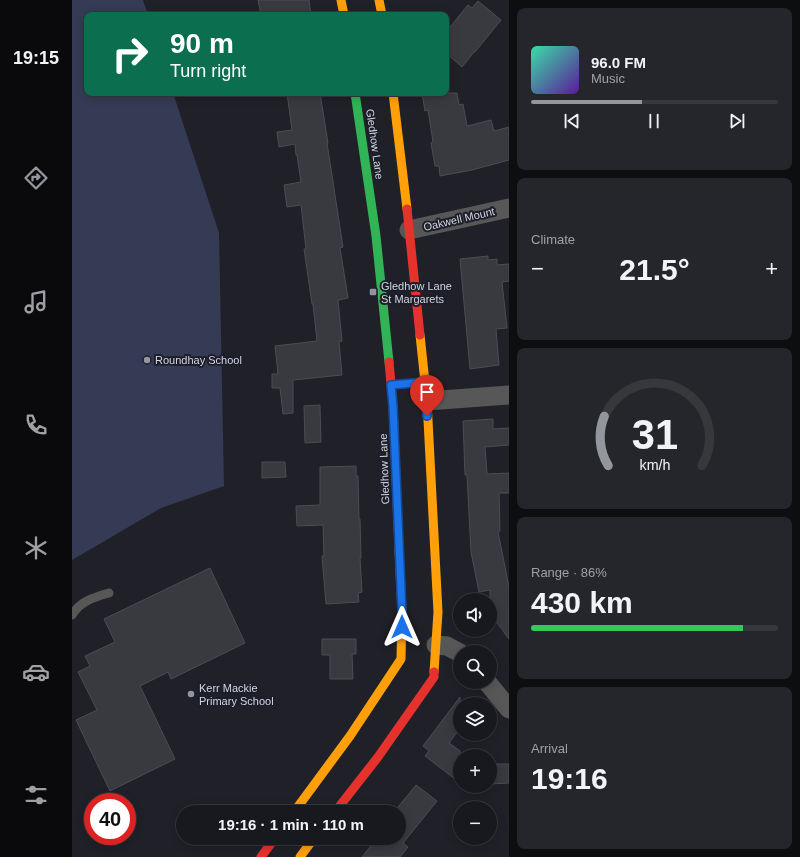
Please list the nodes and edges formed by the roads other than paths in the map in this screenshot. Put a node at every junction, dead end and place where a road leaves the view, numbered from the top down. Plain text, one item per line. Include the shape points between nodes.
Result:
1 (341, 0) edge
2 (379, 0) edge
3 (343, 12) edge
4 (381, 12) edge
5 (355, 96) edge
6 (392, 96) edge
7 (509, 208) edge
8 (409, 230) junction
9 (402, 384) dead end
10 (391, 385) junction
11 (509, 395) edge
12 (427, 401) junction
13 (109, 593) dead end
14 (72, 615) edge
15 (436, 645) junction
16 (453, 649) edge
17 (493, 689) edge
18 (509, 708) edge
19 (300, 805) edge
20 (340, 805) edge
21 (270, 845) edge
22 (309, 845) edge
23 (261, 857) edge
24 (300, 857) edge

1 - 3 street
2 - 4 street
5 - 10 street, Gledhow Lane via 376,236
6 - 8 street, Gledhow Lane
7 - 8 street, Oakwell Mount
8 - 12 street, Gledhow Lane via 422,382
9 - 10 street
10 - 19 street, Gledhow Lane via 402,612 401,659 353,739
11 - 12 street
12 - 15 street, Gledhow Lane via 438,612
13 - 14 lane via 90,599
15 - 16 street
15 - 20 street, Gledhow Lane via 434,678
17 - 18 street
21 - 23 street
22 - 24 street

